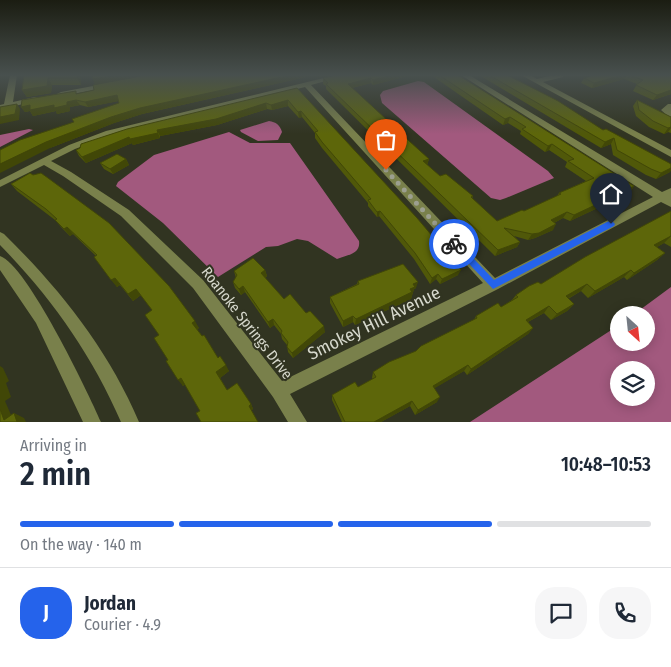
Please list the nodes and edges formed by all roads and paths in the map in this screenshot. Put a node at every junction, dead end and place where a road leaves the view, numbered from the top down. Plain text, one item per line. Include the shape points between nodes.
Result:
1 (263, 95) edge
2 (316, 95) edge
3 (497, 95) edge
4 (562, 95) edge
5 (46, 97) edge
6 (4, 106) edge
7 (671, 106) edge
8 (671, 116) edge
9 (671, 154) edge
10 (43, 161) junction
11 (0, 184) edge
12 (668, 197) edge
13 (0, 237) edge
14 (0, 261) edge
15 (493, 285) junction
16 (280, 391) junction
17 (92, 422) edge
18 (130, 422) edge
19 (298, 422) edge

1 - 10 street via 109,133
2 - 15 street
3 - 12 street
4 - 9 street
5 - 6 street
7 - 8 street via 665,110
10 - 11 street
10 - 16 street, Roanoke Springs Drive via 125,213 192,278
12 - 15 street, Smokey Hill Avenue
13 - 18 street via 36,271 70,313 101,362
14 - 17 street via 20,284 60,352
15 - 16 street, Smokey Hill Avenue
16 - 19 street, Roanoke Springs Drive

